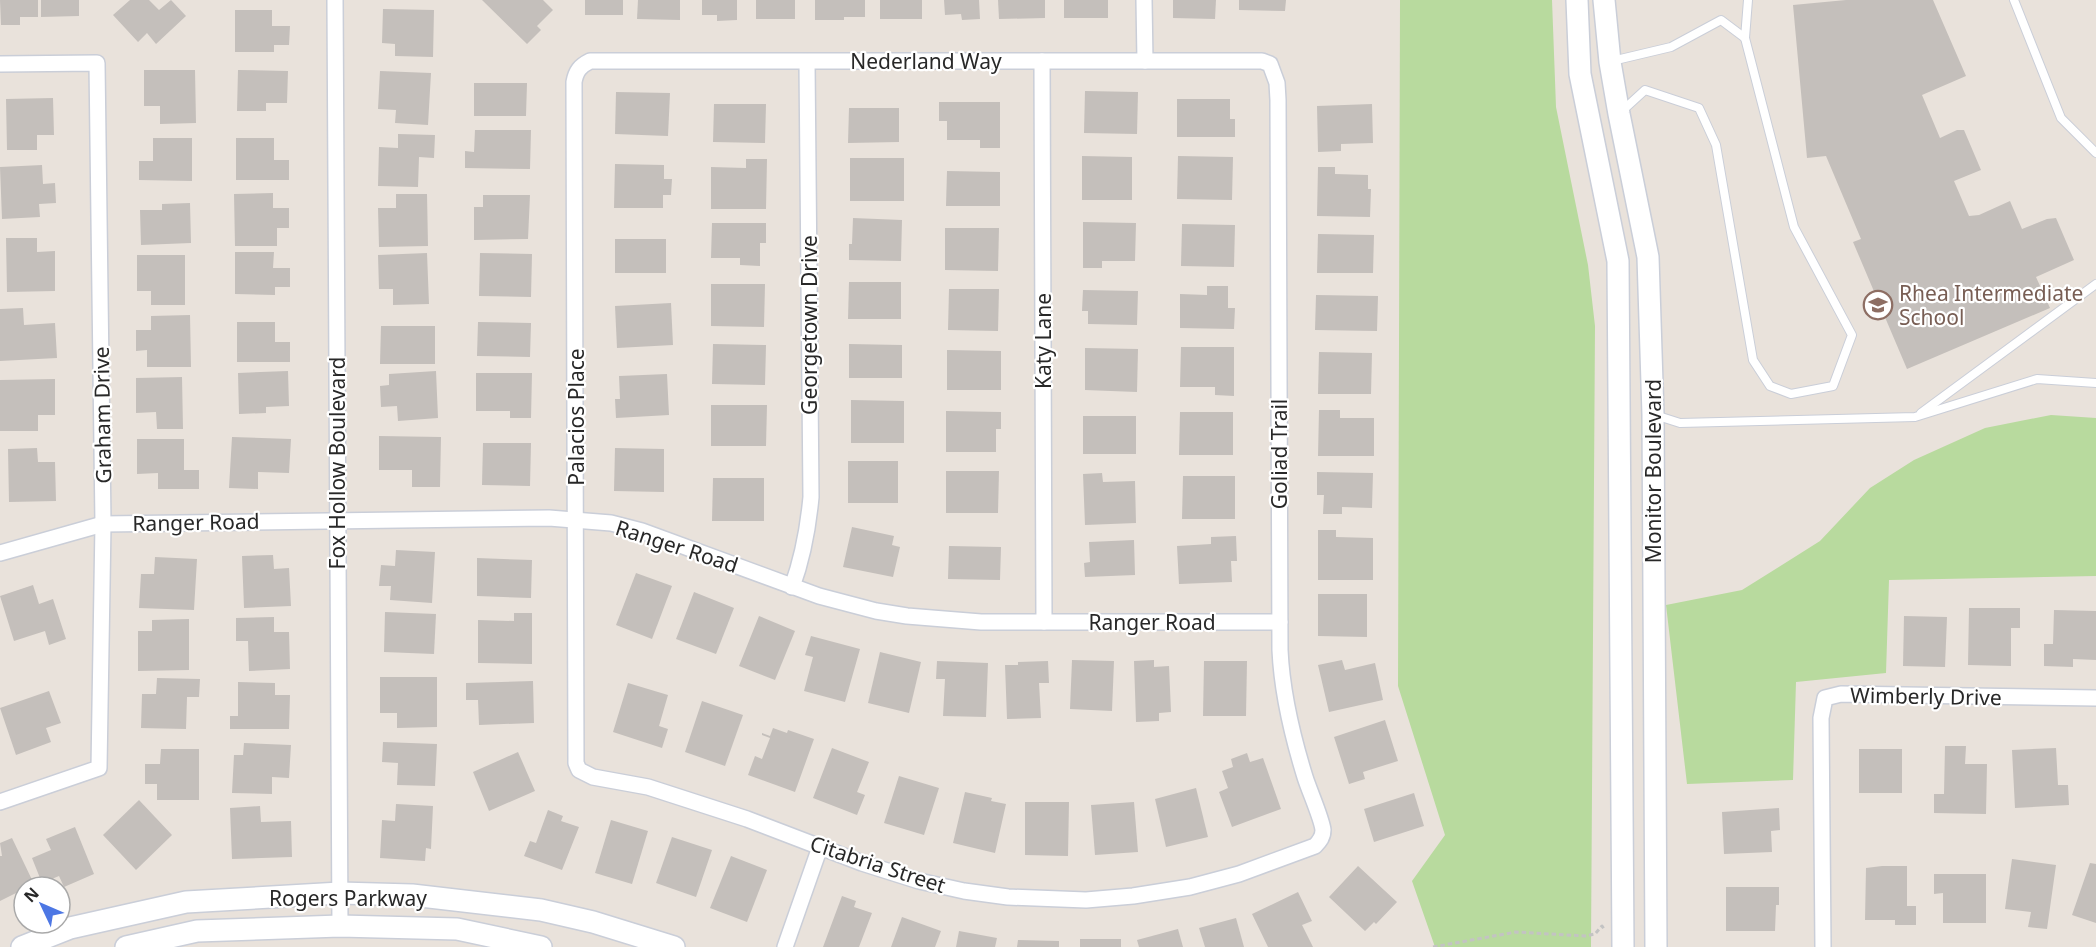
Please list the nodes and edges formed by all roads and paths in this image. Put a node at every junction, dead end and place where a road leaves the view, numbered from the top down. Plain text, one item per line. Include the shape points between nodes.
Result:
1 (335, 0) edge
2 (1144, 0) edge
3 (1577, 0) edge
4 (1604, 0) edge
5 (1748, 0) edge
6 (2014, 0) edge
7 (1744, 38) junction
8 (1042, 61) junction
9 (1145, 61) junction
10 (807, 62) junction
11 (1610, 62) junction
12 (0, 64) edge
13 (1270, 64) joint
14 (582, 65) joint
15 (1619, 114) junction
16 (2096, 153) edge
17 (2096, 284) edge
18 (2096, 383) edge
19 (1653, 415) junction
20 (1915, 417) junction
21 (337, 520) junction
22 (576, 520) junction
23 (103, 524) junction
24 (0, 553) edge
25 (792, 586) junction
26 (1044, 622) junction
27 (1280, 622) junction
28 (2096, 698) edge
29 (579, 770) joint
30 (0, 802) edge
31 (1322, 839) joint
32 (820, 847) junction
33 (340, 893) junction
34 (340, 926) junction
35 (1610, 938) edge
36 (22, 947) edge
37 (126, 947) edge
38 (541, 947) edge
39 (674, 947) edge
40 (785, 947) edge
41 (1433, 947) edge
42 (1623, 947) edge
43 (1656, 947) edge
44 (1824, 947) edge

1 - 21 street, Fox Hollow Boulevard
2 - 9 street
3 - 42 street, Monitor Boulevard via 1580,74 1618,261
4 - 11 street, Monitor Boulevard
5 - 7 lane
6 - 16 lane via 2061,117
7 - 11 lane via 1721,20 1671,47
7 - 15 lane via 1794,227 1852,335 1833,386 1791,394 1770,386 1753,360 1716,145 1699,108 1645,90
8 - 9 street, Nederland Way
8 - 10 street, Nederland Way
8 - 26 street, Katy Lane
9 - 13 street, Nederland Way
10 - 14 street, Nederland Way via 590,61
10 - 25 street, Georgetown Drive via 811,497 803,556
11 - 15 street, Monitor Boulevard
12 - 23 street, Graham Drive via 97,63
13 - 27 street, Goliad Trail via 1278,100
14 - 22 street, Palacios Place via 574,82
15 - 19 street, Monitor Boulevard via 1648,257
17 - 20 lane
18 - 20 lane via 2037,379
19 - 20 lane via 1680,423
19 - 43 street, Monitor Boulevard
21 - 22 street, Ranger Road
21 - 23 street, Ranger Road
21 - 33 street, Fox Hollow Boulevard
22 - 25 street, Ranger Road via 642,531
22 - 29 street, Palacios Place
23 - 24 street, Ranger Road
23 - 30 street, Graham Drive via 99,768
25 - 26 street, Ranger Road via 844,604 907,616
26 - 27 street, Ranger Road
27 - 31 street, Goliad Trail via 1285,700 1323,829
28 - 44 street, Wimberly Drive via 1841,694 1825,699 1821,718
29 - 32 street, Citabria Street via 593,777 648,787
31 - 32 street, Citabria Street via 1308,850 1190,887 1086,900 1018,898 964,891 919,881
32 - 40 street
33 - 34 street, Fox Hollow Boulevard
33 - 36 street, Rogers Parkway via 186,902 70,928
33 - 39 street, Rogers Parkway via 412,895 510,905 565,915
34 - 37 street, Rogers Parkway via 197,931
34 - 38 street, Rogers Parkway via 457,929
35 - 41 path via 1602,926 1595,934 1585,936 1516,932
35 - 42 street

